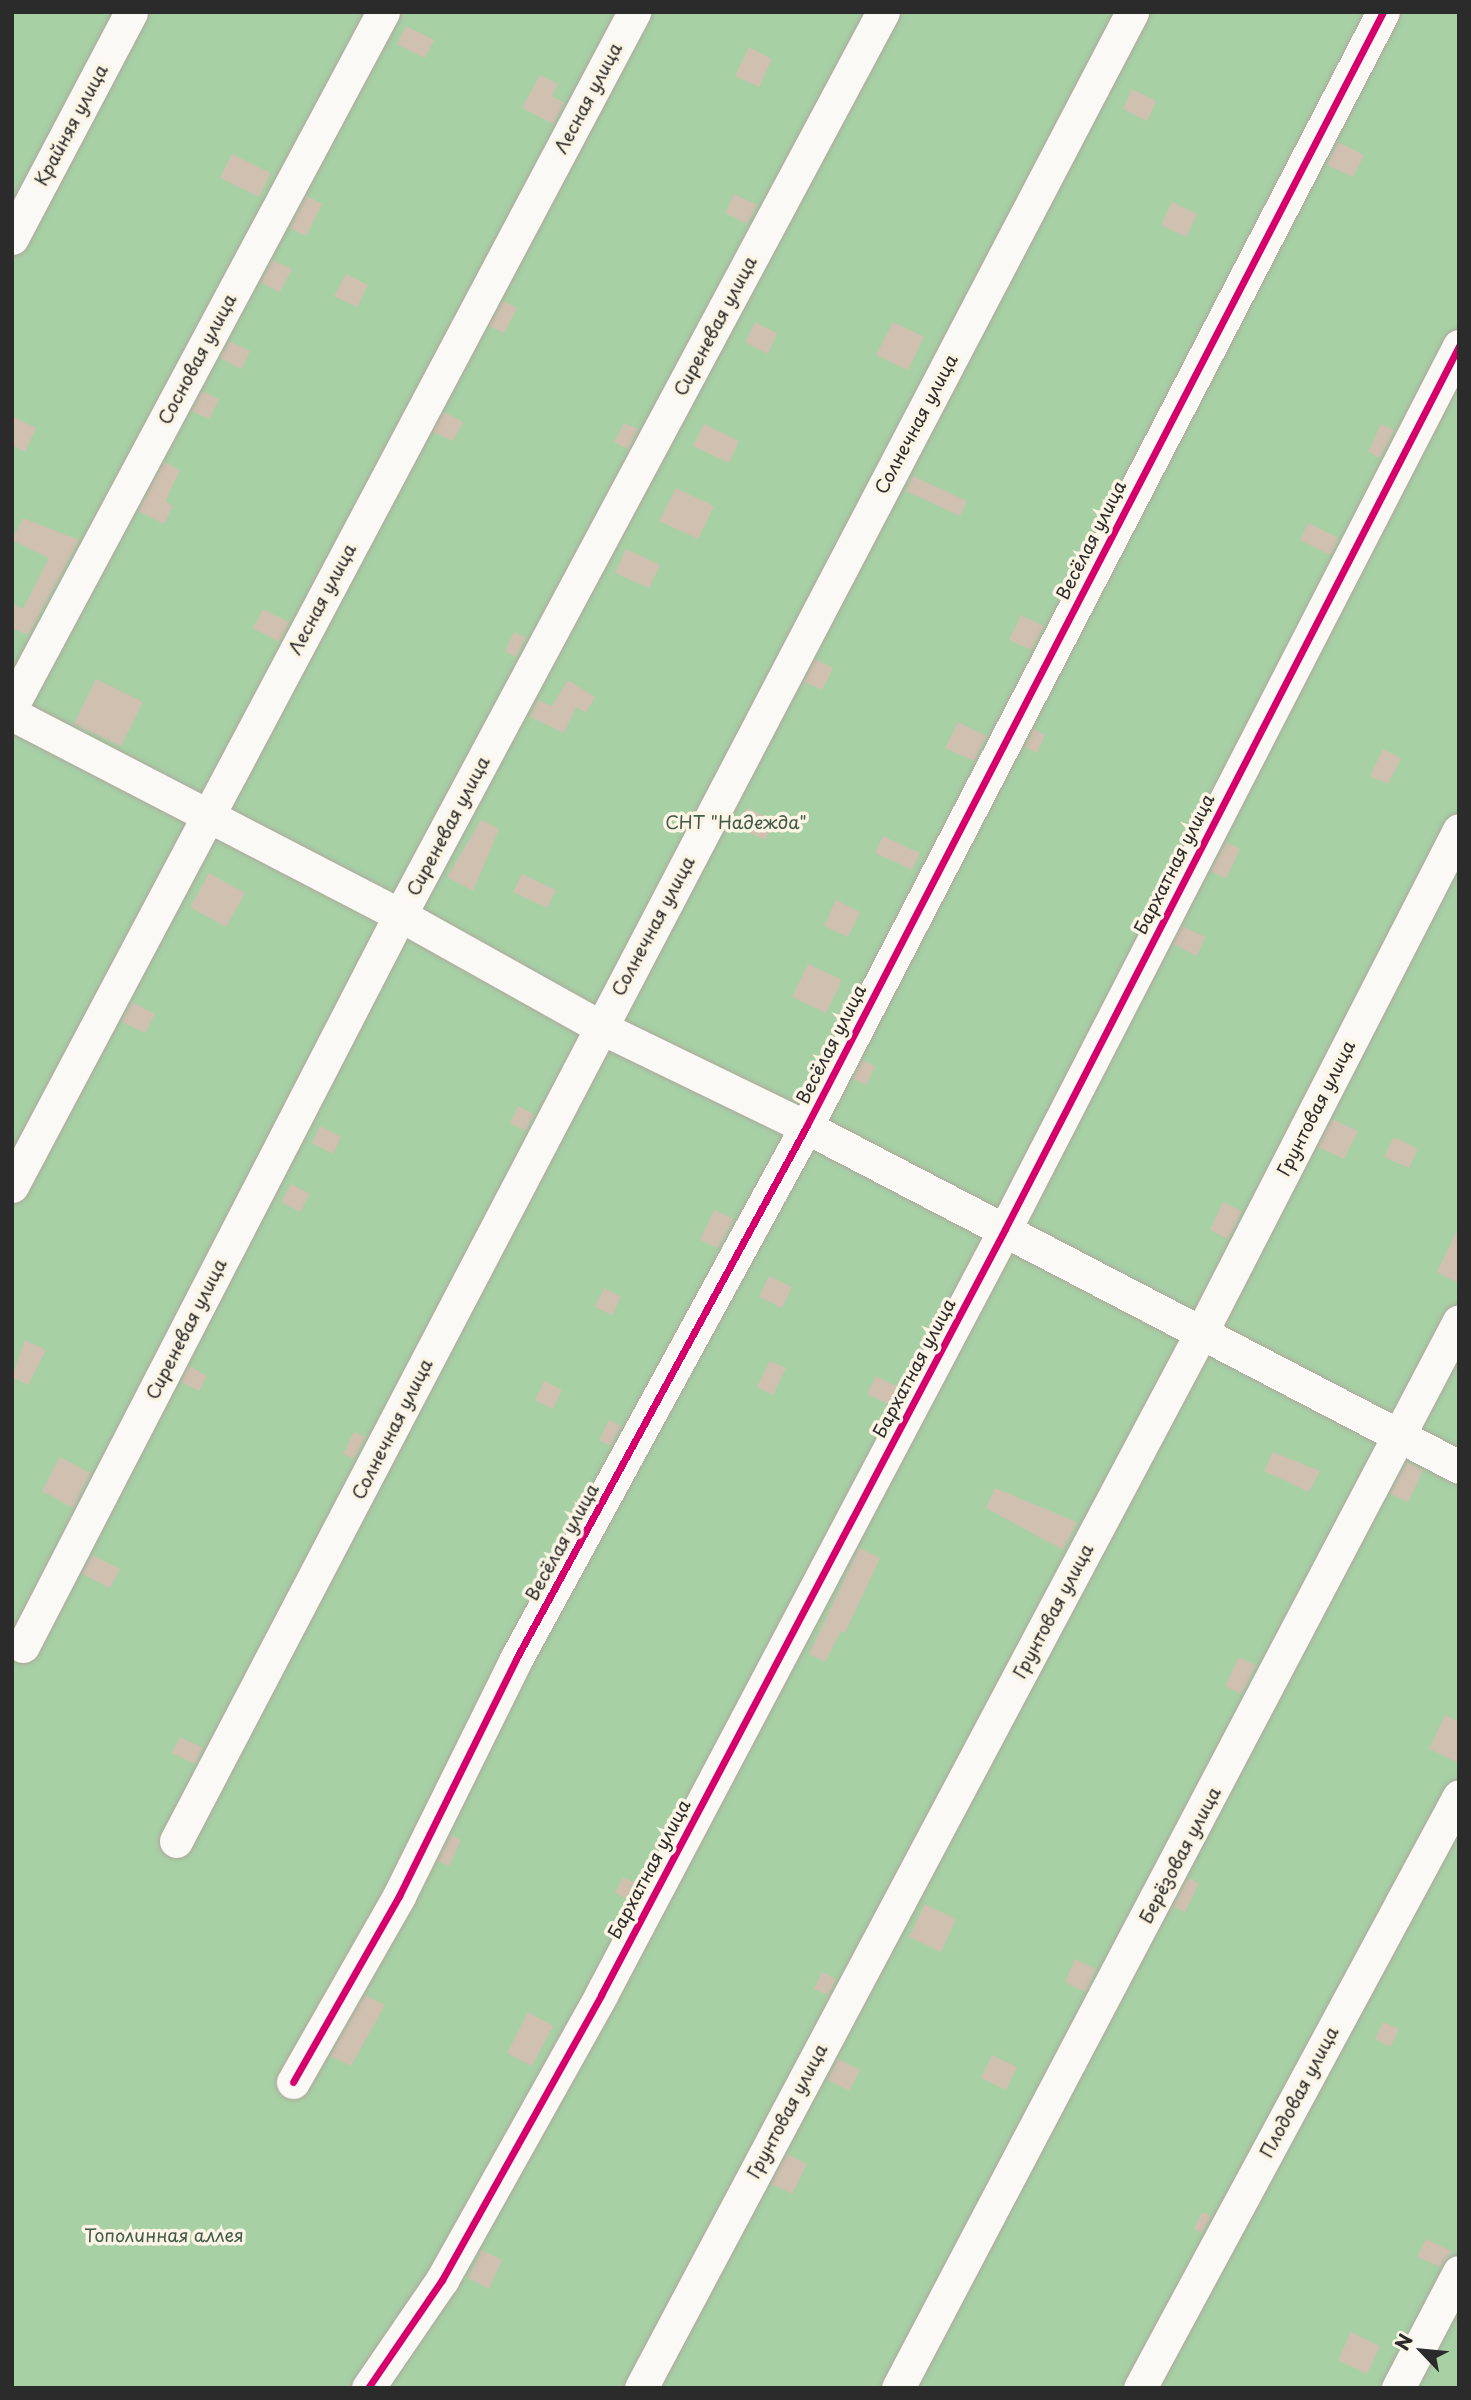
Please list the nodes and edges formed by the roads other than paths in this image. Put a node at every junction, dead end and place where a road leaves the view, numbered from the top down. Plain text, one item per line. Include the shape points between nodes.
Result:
1 (131, 12) edge
2 (383, 12) edge
3 (634, 12) edge
4 (883, 12) edge
5 (1132, 12) edge
6 (1383, 12) edge
7 (12, 237) edge
8 (1459, 346) edge
9 (12, 706) edge
10 (12, 714) edge
11 (207, 816) junction
12 (1459, 830) edge
13 (400, 915) junction
14 (600, 1027) junction
15 (806, 1127) junction
16 (12, 1186) edge
17 (1004, 1229) junction
18 (1459, 1321) edge
19 (1201, 1333) junction
20 (1400, 1436) junction
21 (1459, 1467) edge
22 (23, 1646) dead end
23 (1459, 1796) edge
24 (176, 1841) dead end
25 (293, 2082) dead end
26 (1459, 2272) edge
27 (368, 2388) edge
28 (641, 2388) edge
29 (898, 2388) edge
30 (1140, 2388) edge
31 (1398, 2388) edge

1 - 7 street, Крайняя улица
2 - 9 street, Сосновая улица
3 - 11 street, Лесная улица
4 - 13 street, Сиреневая улица
5 - 14 street, Солнечная улица
6 - 15 street, Весёлая улица
8 - 17 street, Бархатная улица
10 - 11 street
11 - 13 street
11 - 16 street, Лесная улица
12 - 19 street, Грунтовая улица
13 - 14 street
13 - 22 street, Сиреневая улица
14 - 15 street
14 - 24 street, Солнечная улица
15 - 17 street
15 - 25 street, Весёлая улица via 516,1659 398,1896
17 - 19 street
17 - 27 street, Бархатная улица via 601,1995 442,2280
18 - 20 street, Берёзовая улица
19 - 20 street
19 - 28 street, Грунтовая улица
20 - 21 street
20 - 29 street, Берёзовая улица
23 - 30 street, Плодовая улица
26 - 31 street

